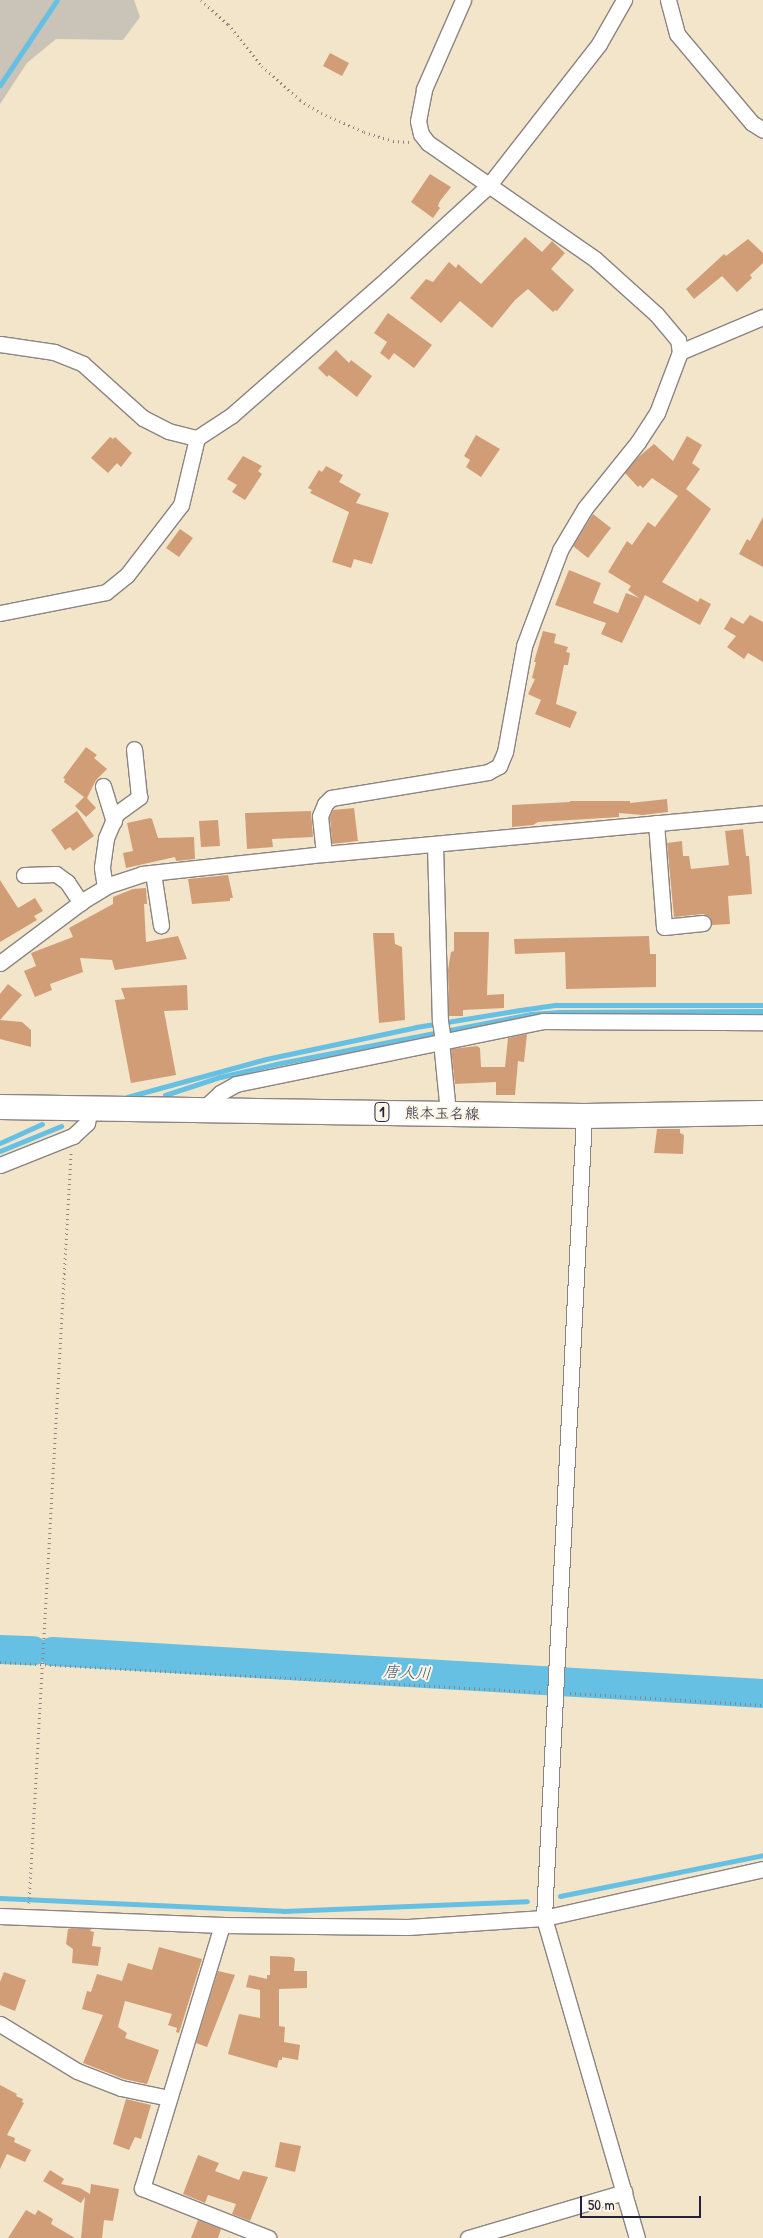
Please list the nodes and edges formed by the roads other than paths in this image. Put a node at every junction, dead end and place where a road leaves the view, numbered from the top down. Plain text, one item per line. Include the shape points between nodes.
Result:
1 (463, 0) edge
2 (624, 0) edge
3 (668, 0) edge
4 (763, 130) edge
5 (489, 185) junction
6 (763, 317) edge
7 (0, 344) edge
8 (680, 352) junction
9 (197, 438) junction
10 (0, 613) edge
11 (134, 749) dead end
12 (103, 786) dead end
13 (763, 813) edge
14 (114, 821) junction
15 (656, 823) junction
16 (435, 844) junction
17 (324, 854) junction
18 (153, 872) junction
19 (24, 875) dead end
20 (105, 887) junction
21 (81, 903) junction
22 (703, 923) dead end
23 (161, 925) dead end
24 (0, 963) edge
25 (763, 1022) edge
26 (442, 1039) junction
27 (0, 1107) edge
28 (90, 1109) junction
29 (202, 1110) junction
30 (448, 1112) junction
31 (763, 1114) edge
32 (584, 1116) junction
33 (0, 1165) edge
34 (763, 1869) edge
35 (0, 1916) edge
36 (544, 1918) junction
37 (222, 1925) junction
38 (0, 2024) edge
39 (169, 2098) junction
40 (624, 2192) junction
41 (268, 2238) edge
42 (468, 2238) edge
43 (637, 2238) edge

1 - 5 street via 424,89 418,121 428,144
2 - 5 street via 599,44
3 - 4 street via 677,34 752,122
5 - 8 street via 595,259 656,314 678,340
5 - 9 street via 246,402
6 - 8 street
7 - 9 street via 54,352 83,364 143,418 168,432
8 - 17 street via 656,413 638,442 585,508 560,550 524,646 505,752 498,766 488,772 331,798 320,816
9 - 10 street via 181,505 126,575 106,592
11 - 14 street via 139,797 116,814
12 - 14 street
13 - 15 street
14 - 20 street via 106,838 102,867
15 - 16 street
15 - 22 street via 664,927
16 - 17 street
16 - 26 street
17 - 18 street
18 - 20 street
18 - 23 street
19 - 21 street via 56,874 67,882
20 - 21 street
21 - 24 street
25 - 26 street via 543,1021
26 - 29 street via 236,1084 220,1093
26 - 30 street
27 - 28 main road, 熊本玉名線 / 1
28 - 29 main road, 熊本玉名線 / 1
28 - 33 street via 87,1123 72,1136
29 - 30 main road, 熊本玉名線 / 1
30 - 32 main road, 熊本玉名線 / 1
31 - 32 main road, 熊本玉名線 / 1
32 - 36 street
34 - 36 street
35 - 37 street
36 - 37 street via 408,1927
36 - 40 street
37 - 39 street
38 - 39 street via 77,2071 120,2088
39 - 41 street via 142,2188
40 - 42 street
40 - 43 street

